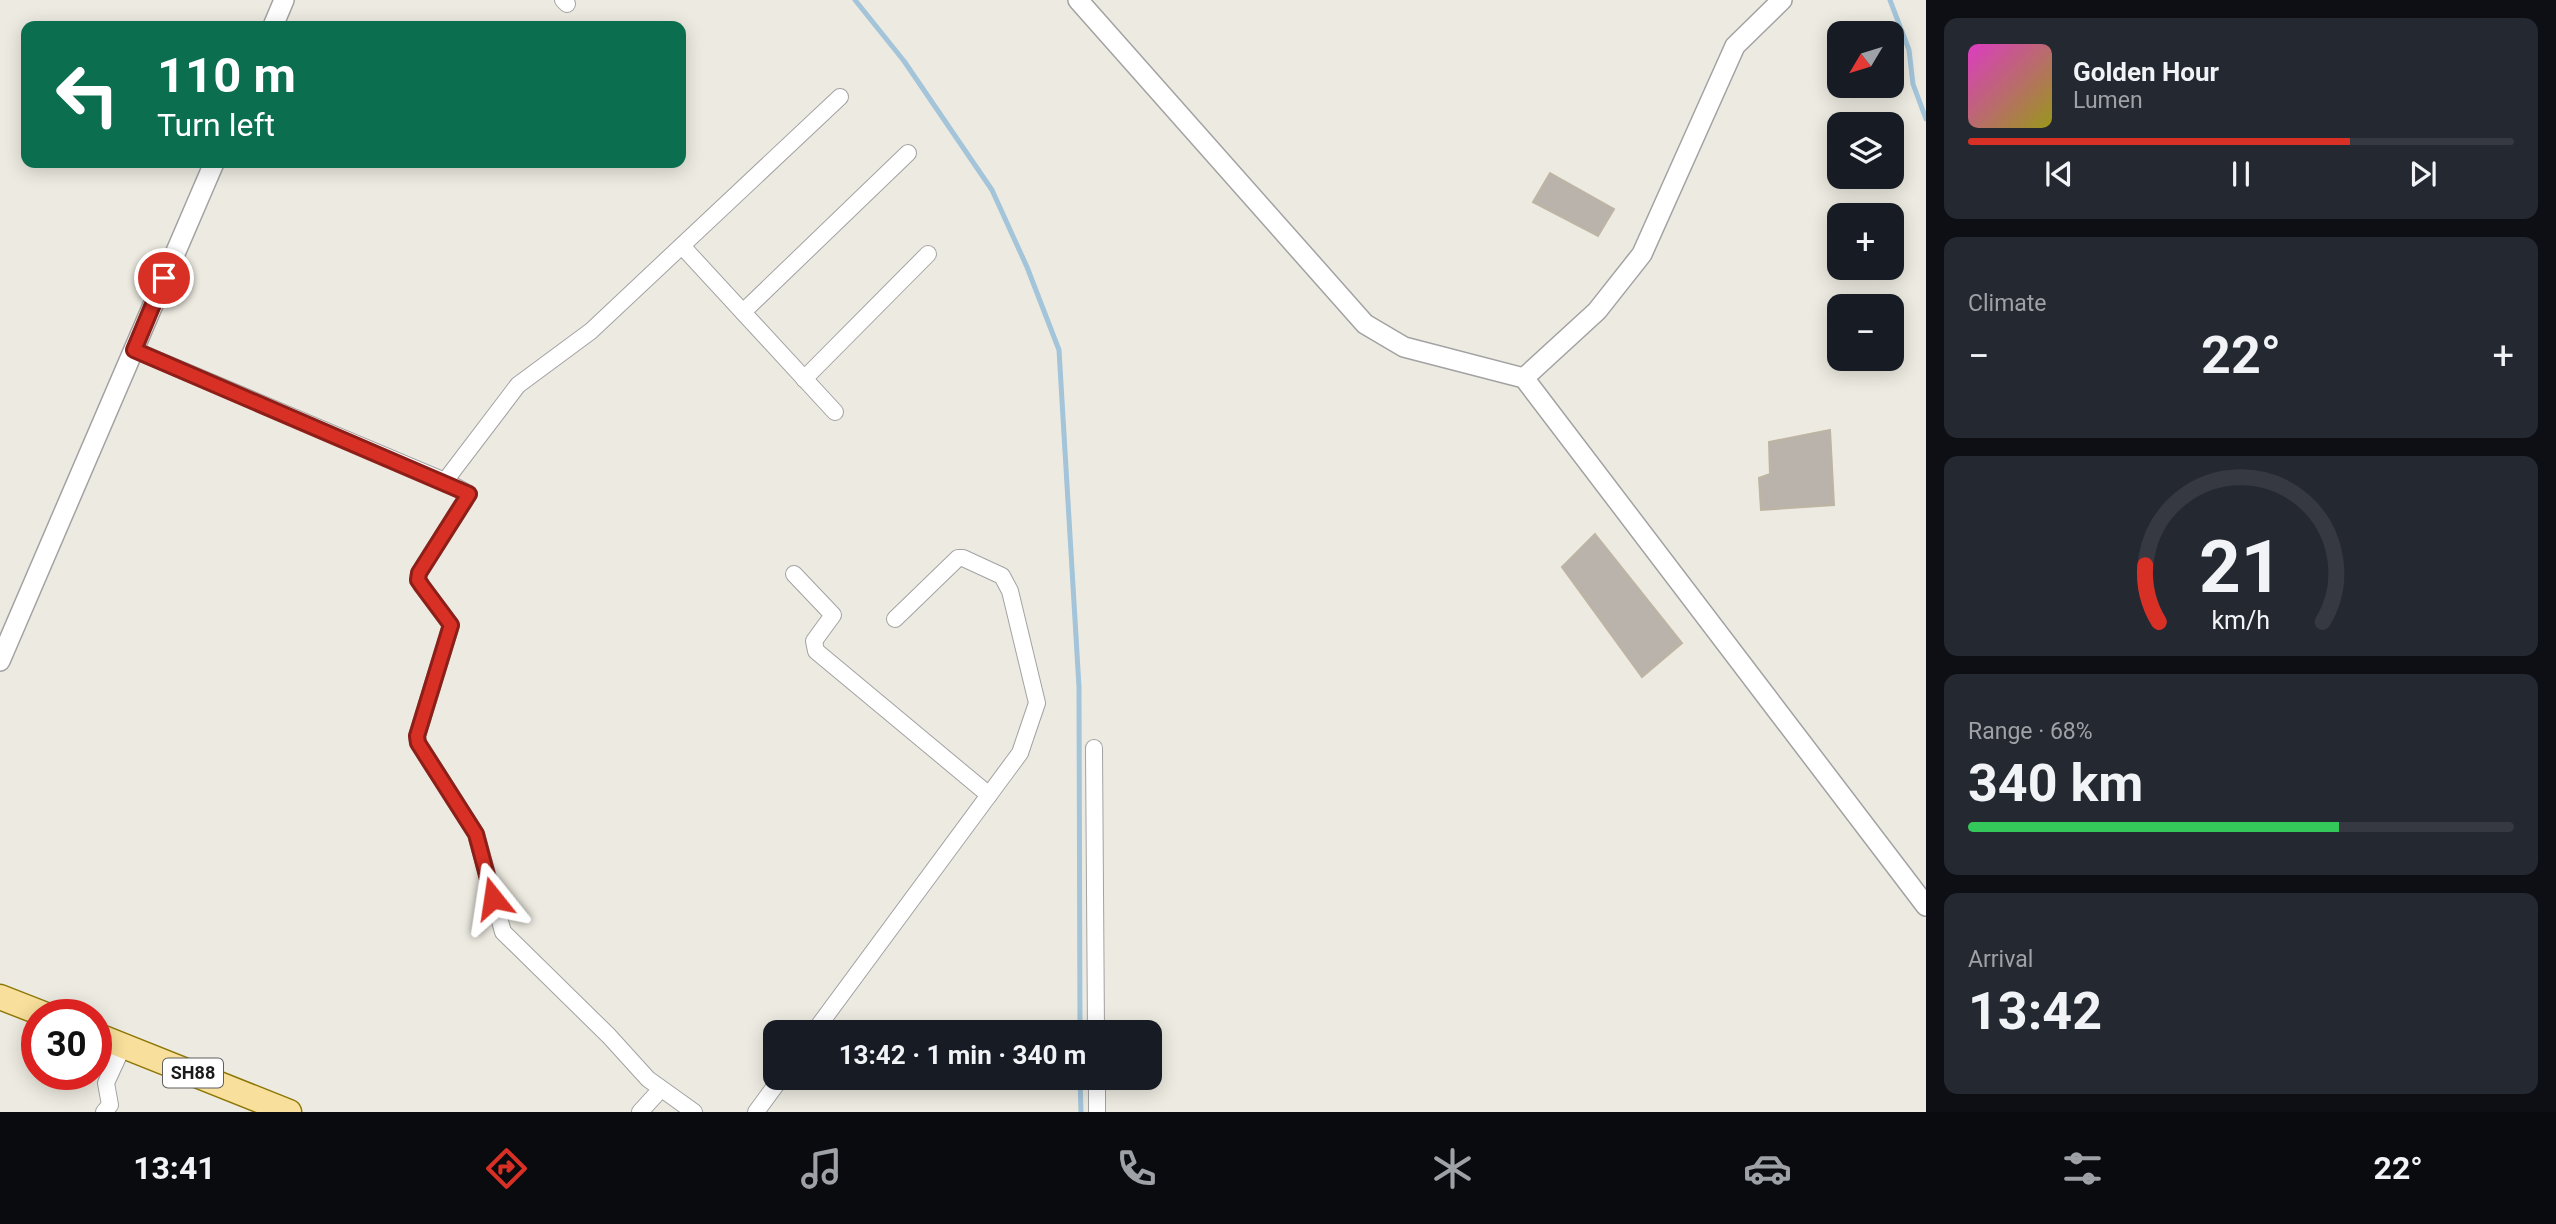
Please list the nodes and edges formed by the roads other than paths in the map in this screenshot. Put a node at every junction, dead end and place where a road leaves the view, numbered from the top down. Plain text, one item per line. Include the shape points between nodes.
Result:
1 (284, 0) edge
2 (1078, 0) edge
3 (1782, 0) edge
4 (275, 21) edge
5 (840, 97) dead end
6 (908, 153) dead end
7 (212, 168) edge
8 (682, 246) junction
9 (928, 254) dead end
10 (743, 312) junction
11 (134, 350) junction
12 (1524, 378) junction
13 (804, 379) junction
14 (835, 412) dead end
15 (445, 481) junction
16 (793, 574) dead end
17 (895, 619) dead end
18 (0, 660) edge
19 (1094, 748) dead end
20 (989, 795) junction
21 (1924, 900) edge
22 (3, 1004) edge
23 (21, 1009) edge
24 (823, 1020) edge
25 (1096, 1020) edge
26 (112, 1042) edge
27 (123, 1046) junction
28 (661, 1089) junction
29 (772, 1090) edge
30 (1097, 1090) edge
31 (104, 1112) edge
32 (289, 1112) edge
33 (640, 1112) edge
34 (694, 1112) edge
35 (756, 1112) edge
36 (1097, 1112) edge

1 - 4 street
2 - 12 street via 1365,324 1404,347
3 - 12 street via 1735,46 1642,254 1597,311
5 - 8 street
6 - 10 street
7 - 11 street
8 - 10 street
8 - 15 street via 583,338 518,385
9 - 13 street
10 - 13 street
11 - 15 street
11 - 18 street
12 - 21 street
13 - 14 street
15 - 28 street via 469,494 419,573 418,580 451,625 418,743 476,834 503,932
16 - 20 street via 833,615 814,641 816,651
17 - 20 street via 958,558 1007,582 1037,703 1020,753
19 - 25 street
20 - 24 street
22 - 23 main road
26 - 27 main road, SH88
27 - 31 street via 106,1083 110,1105
27 - 32 main road, SH88
28 - 33 street
28 - 34 street
29 - 35 street
30 - 36 street

